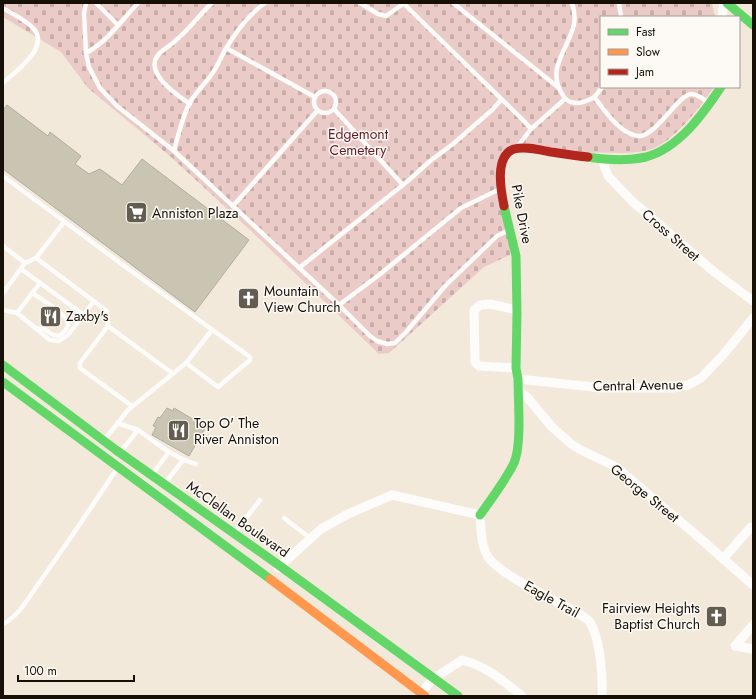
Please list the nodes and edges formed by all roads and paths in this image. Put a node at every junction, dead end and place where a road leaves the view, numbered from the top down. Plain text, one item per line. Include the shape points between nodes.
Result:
1 (86, 3) edge
2 (96, 3) edge
3 (138, 3) edge
4 (212, 3) edge
5 (255, 3) edge
6 (265, 3) edge
7 (360, 3) edge
8 (403, 3) edge
9 (453, 3) edge
10 (572, 3) edge
11 (619, 3) edge
12 (724, 3) edge
13 (727, 3) edge
14 (3, 8) edge
15 (258, 8) junction
16 (621, 16) edge
17 (722, 16) edge
18 (118, 25) junction
19 (753, 25) edge
20 (226, 48) junction
21 (86, 53) junction
22 (3, 83) edge
23 (559, 88) junction
24 (601, 88) edge
25 (720, 88) edge
26 (315, 97) junction
27 (595, 98) junction
28 (565, 99) junction
29 (501, 100) junction
30 (709, 103) junction
31 (190, 104) junction
32 (334, 109) junction
33 (317, 111) junction
34 (531, 130) junction
35 (516, 149) junction
36 (174, 151) junction
37 (602, 159) junction
38 (3, 176) edge
39 (402, 185) junction
40 (501, 188) junction
41 (233, 206) junction
42 (64, 222) junction
43 (511, 230) junction
44 (3, 246) edge
45 (36, 258) junction
46 (25, 263) junction
47 (299, 268) junction
48 (21, 269) junction
49 (40, 283) junction
50 (3, 293) edge
51 (32, 293) junction
52 (94, 301) junction
53 (753, 301) edge
54 (338, 305) junction
55 (3, 310) edge
56 (517, 310) junction
57 (16, 313) junction
58 (84, 315) junction
59 (753, 318) edge
60 (108, 326) junction
61 (35, 328) junction
62 (212, 330) junction
63 (186, 363) junction
64 (3, 365) edge
65 (516, 368) junction
66 (172, 373) junction
67 (518, 379) junction
68 (3, 382) edge
69 (518, 390) junction
70 (132, 406) junction
71 (117, 423) junction
72 (138, 430) junction
73 (104, 441) junction
74 (97, 451) junction
75 (169, 452) junction
76 (120, 453) junction
77 (183, 460) junction
78 (196, 464) dead end
79 (118, 466) junction
80 (151, 475) junction
81 (164, 484) junction
82 (260, 500) dead end
83 (480, 515) junction
84 (284, 518) dead end
85 (751, 527) dead end
86 (234, 533) junction
87 (310, 538) junction
88 (723, 559) junction
89 (280, 566) junction
90 (269, 578) junction
91 (753, 585) edge
92 (3, 624) edge
93 (753, 625) edge
94 (753, 649) edge
95 (433, 679) junction
96 (423, 694) edge
97 (458, 696) edge
98 (522, 696) edge
99 (602, 696) edge

1 - 21 lane
2 - 18 lane
3 - 18 lane
4 - 31 lane via 157,56 154,66 166,84
5 - 15 lane
6 - 15 lane
7 - 8 lane via 386,16
8 - 29 lane
9 - 23 lane
10 - 23 lane via 572,31 558,60 556,78
11 - 16 lane
12 - 17 street
13 - 19 main road
14 - 22 lane via 32,26 38,33 38,44 30,58
15 - 20 lane
18 - 21 lane via 98,47
20 - 26 lane
20 - 31 lane via 212,74
21 - 36 lane via 89,67 100,88 118,106
23 - 28 lane
24 - 27 lane
25 - 30 main road
26 - 32 lane via 324,91 332,93 337,102
26 - 33 lane
27 - 28 lane via 580,102
27 - 30 lane via 619,127 638,136 646,134 687,95 692,94
28 - 34 lane
29 - 34 lane
29 - 39 lane via 453,144
30 - 37 main road via 673,144 659,152 643,158
31 - 36 lane via 181,123
32 - 33 lane via 328,114
32 - 39 lane
33 - 41 lane
34 - 35 lane
35 - 37 main road via 529,148
35 - 40 main road, Pike Drive via 506,155 502,162
36 - 41 lane
37 - 53 street, Cross Street via 608,176 632,201 713,271
38 - 42 lane
39 - 47 lane
40 - 43 main road, Pike Drive
40 - 54 lane via 461,208
41 - 47 lane
42 - 45 lane
42 - 62 lane
43 - 54 lane via 497,236 455,276 395,343 377,341
43 - 56 main road, Pike Drive via 516,254
44 - 46 lane
45 - 46 lane
45 - 52 lane
46 - 48 lane
47 - 54 lane
48 - 49 lane
48 - 50 lane
49 - 51 lane
49 - 58 lane
51 - 57 lane
51 - 61 lane via 64,316 68,323 60,336 53,336 44,329
52 - 58 lane
52 - 60 lane via 107,311
55 - 57 lane
56 - 65 main road, Pike Drive
56 - 65 street via 490,304 480,304 474,310 475,362 479,366
57 - 61 lane
58 - 61 lane via 68,335 59,341 50,340
59 - 67 street, Central Avenue via 701,378 688,385 672,388 603,388
60 - 66 lane
60 - 70 lane via 80,363 80,368
62 - 63 lane
62 - 63 lane via 250,356 250,360 218,387
63 - 66 lane
64 - 73 main road, McClellan Boulevard
65 - 67 main road, Pike Drive
66 - 70 lane
67 - 69 main road, Pike Drive
68 - 74 main road, McClellan Boulevard
69 - 83 main road, Pike Drive via 518,447 514,462
69 - 88 street, George Street via 570,443 616,467
70 - 71 lane
71 - 72 lane
71 - 73 lane
72 - 75 lane
72 - 76 lane
73 - 74 lane
73 - 76 main road, McClellan Boulevard
74 - 79 main road, McClellan Boulevard
75 - 77 lane
75 - 80 lane
76 - 80 main road, McClellan Boulevard
77 - 78 lane
77 - 81 lane
79 - 90 main road, McClellan Boulevard
79 - 92 lane via 23,606
80 - 81 main road, McClellan Boulevard
81 - 86 main road, McClellan Boulevard
82 - 86 lane
83 - 87 street via 392,495 348,514
83 - 99 street, Eagle Trail via 482,539 488,557 497,566 589,621 596,636
84 - 87 lane
85 - 88 street
86 - 89 main road, McClellan Boulevard
87 - 89 street
88 - 91 street, George Street
89 - 90 street
89 - 95 main road, McClellan Boulevard
90 - 96 main road, McClellan Boulevard
93 - 94 street via 735,646
95 - 96 street
95 - 97 main road, McClellan Boulevard
95 - 98 street via 462,660 486,669

